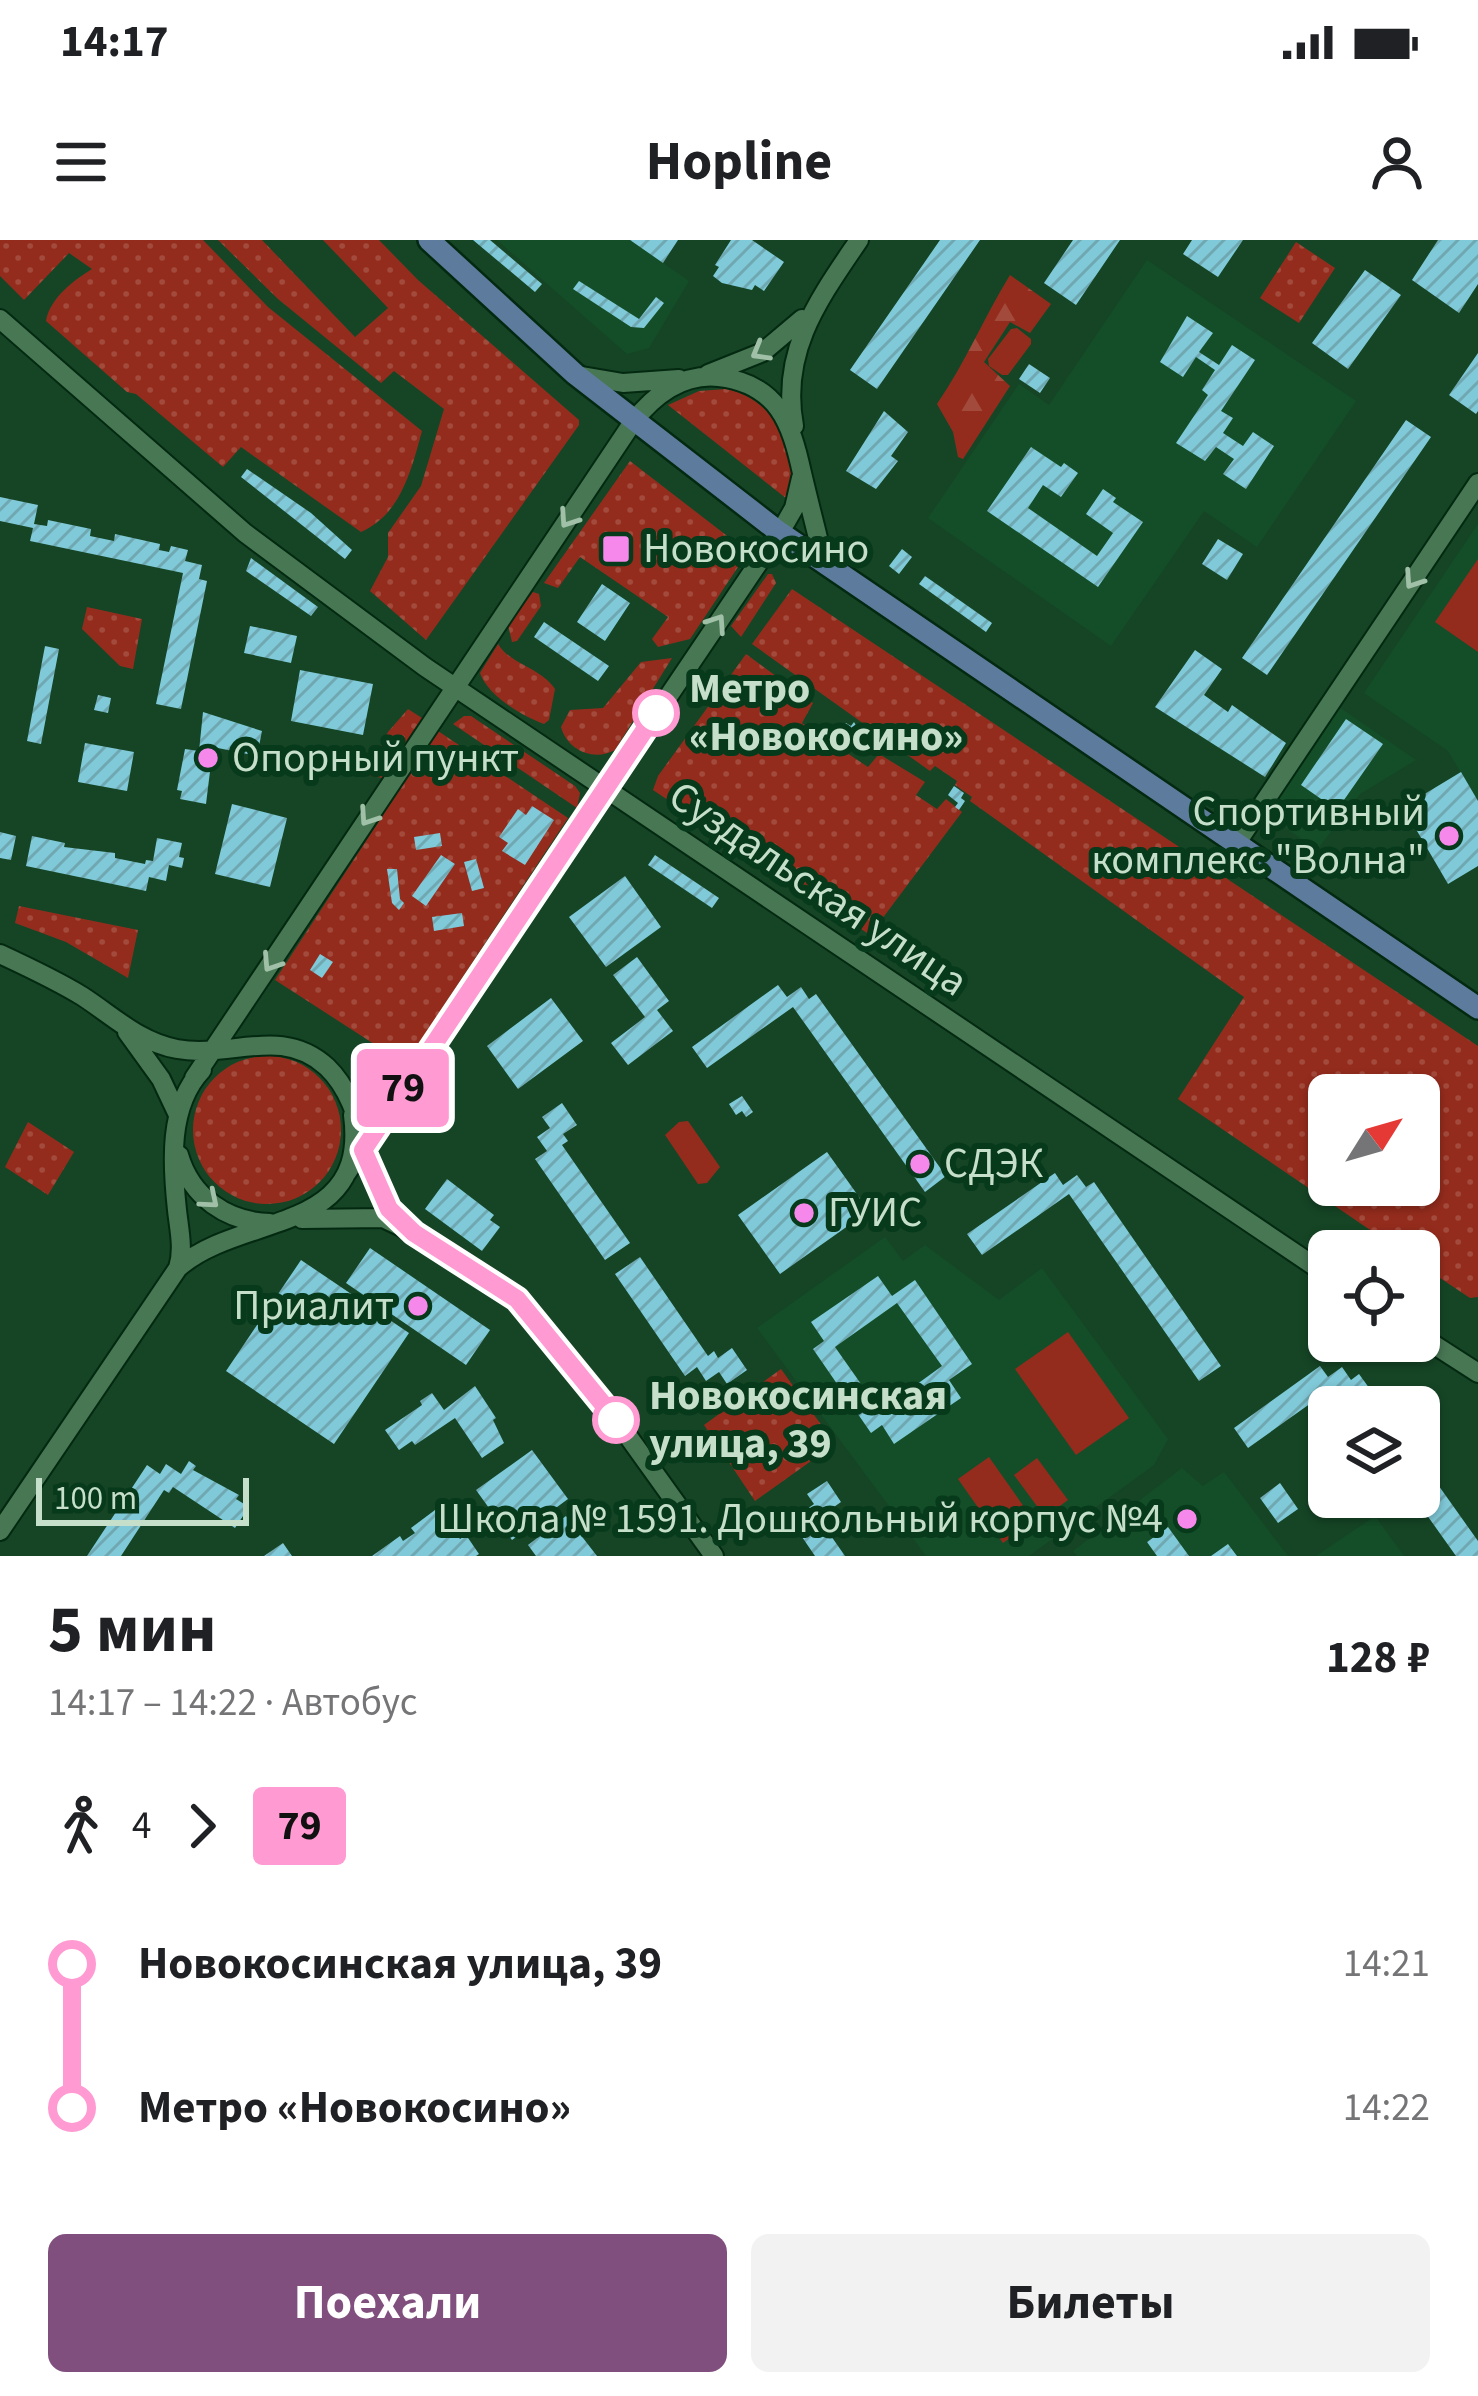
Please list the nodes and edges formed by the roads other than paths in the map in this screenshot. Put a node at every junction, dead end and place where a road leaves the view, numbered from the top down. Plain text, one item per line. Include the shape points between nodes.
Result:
1 (429, 240) edge
2 (859, 240) edge
3 (810, 312) junction
4 (0, 319) edge
5 (575, 374) junction
6 (695, 378) junction
7 (633, 422) junction
8 (797, 442) junction
9 (802, 473) junction
10 (1478, 483) edge
11 (779, 532) junction
12 (824, 563) junction
13 (454, 688) junction
14 (604, 790) junction
15 (1236, 844) junction
16 (0, 954) edge
17 (1478, 1008) edge
18 (111, 1016) junction
19 (255, 1044) junction
20 (214, 1049) junction
21 (194, 1078) junction
22 (353, 1114) junction
23 (177, 1126) junction
24 (363, 1150) junction
25 (346, 1174) junction
26 (286, 1220) junction
27 (414, 1233) junction
28 (1308, 1262) edge
29 (178, 1268) junction
30 (1440, 1349) edge
31 (1478, 1373) edge
32 (0, 1531) edge
33 (714, 1556) edge

1 - 5 main road
2 - 3 street
3 -> 6 street via 763,352
3 - 8 street via 791,372
4 - 13 street, Суздальская улица via 245,533
5 - 6 street via 620,382
5 - 7 main road
6 - 7 street via 654,398
6 - 8 street via 758,389 784,414
7 - 11 main road
7 -> 13 street
8 - 9 street
9 - 11 street
9 - 12 street
10 -> 15 street
11 - 12 main road
14 -> 11 street
12 - 15 main road
13 - 14 street, Суздальская улица
13 -> 20 street
14 - 24 street
14 - 28 street, Суздальская улица
15 - 17 main road
16 - 18 street
18 - 20 street via 170,1048
18 - 23 street via 150,1062
19 - 20 street
19 - 21 street via 227,1052
19 - 22 street via 315,1058 340,1082
20 - 21 street
21 - 23 street
22 - 24 street
22 - 25 street
23 -> 26 street via 188,1179 212,1205 240,1219
23 - 29 street
24 - 25 street
24 - 27 street via 389,1209
25 - 26 street via 327,1198
26 - 27 street via 367,1216
26 - 29 street via 201,1251
27 - 33 street via 517,1299
29 - 32 street
30 - 31 street

